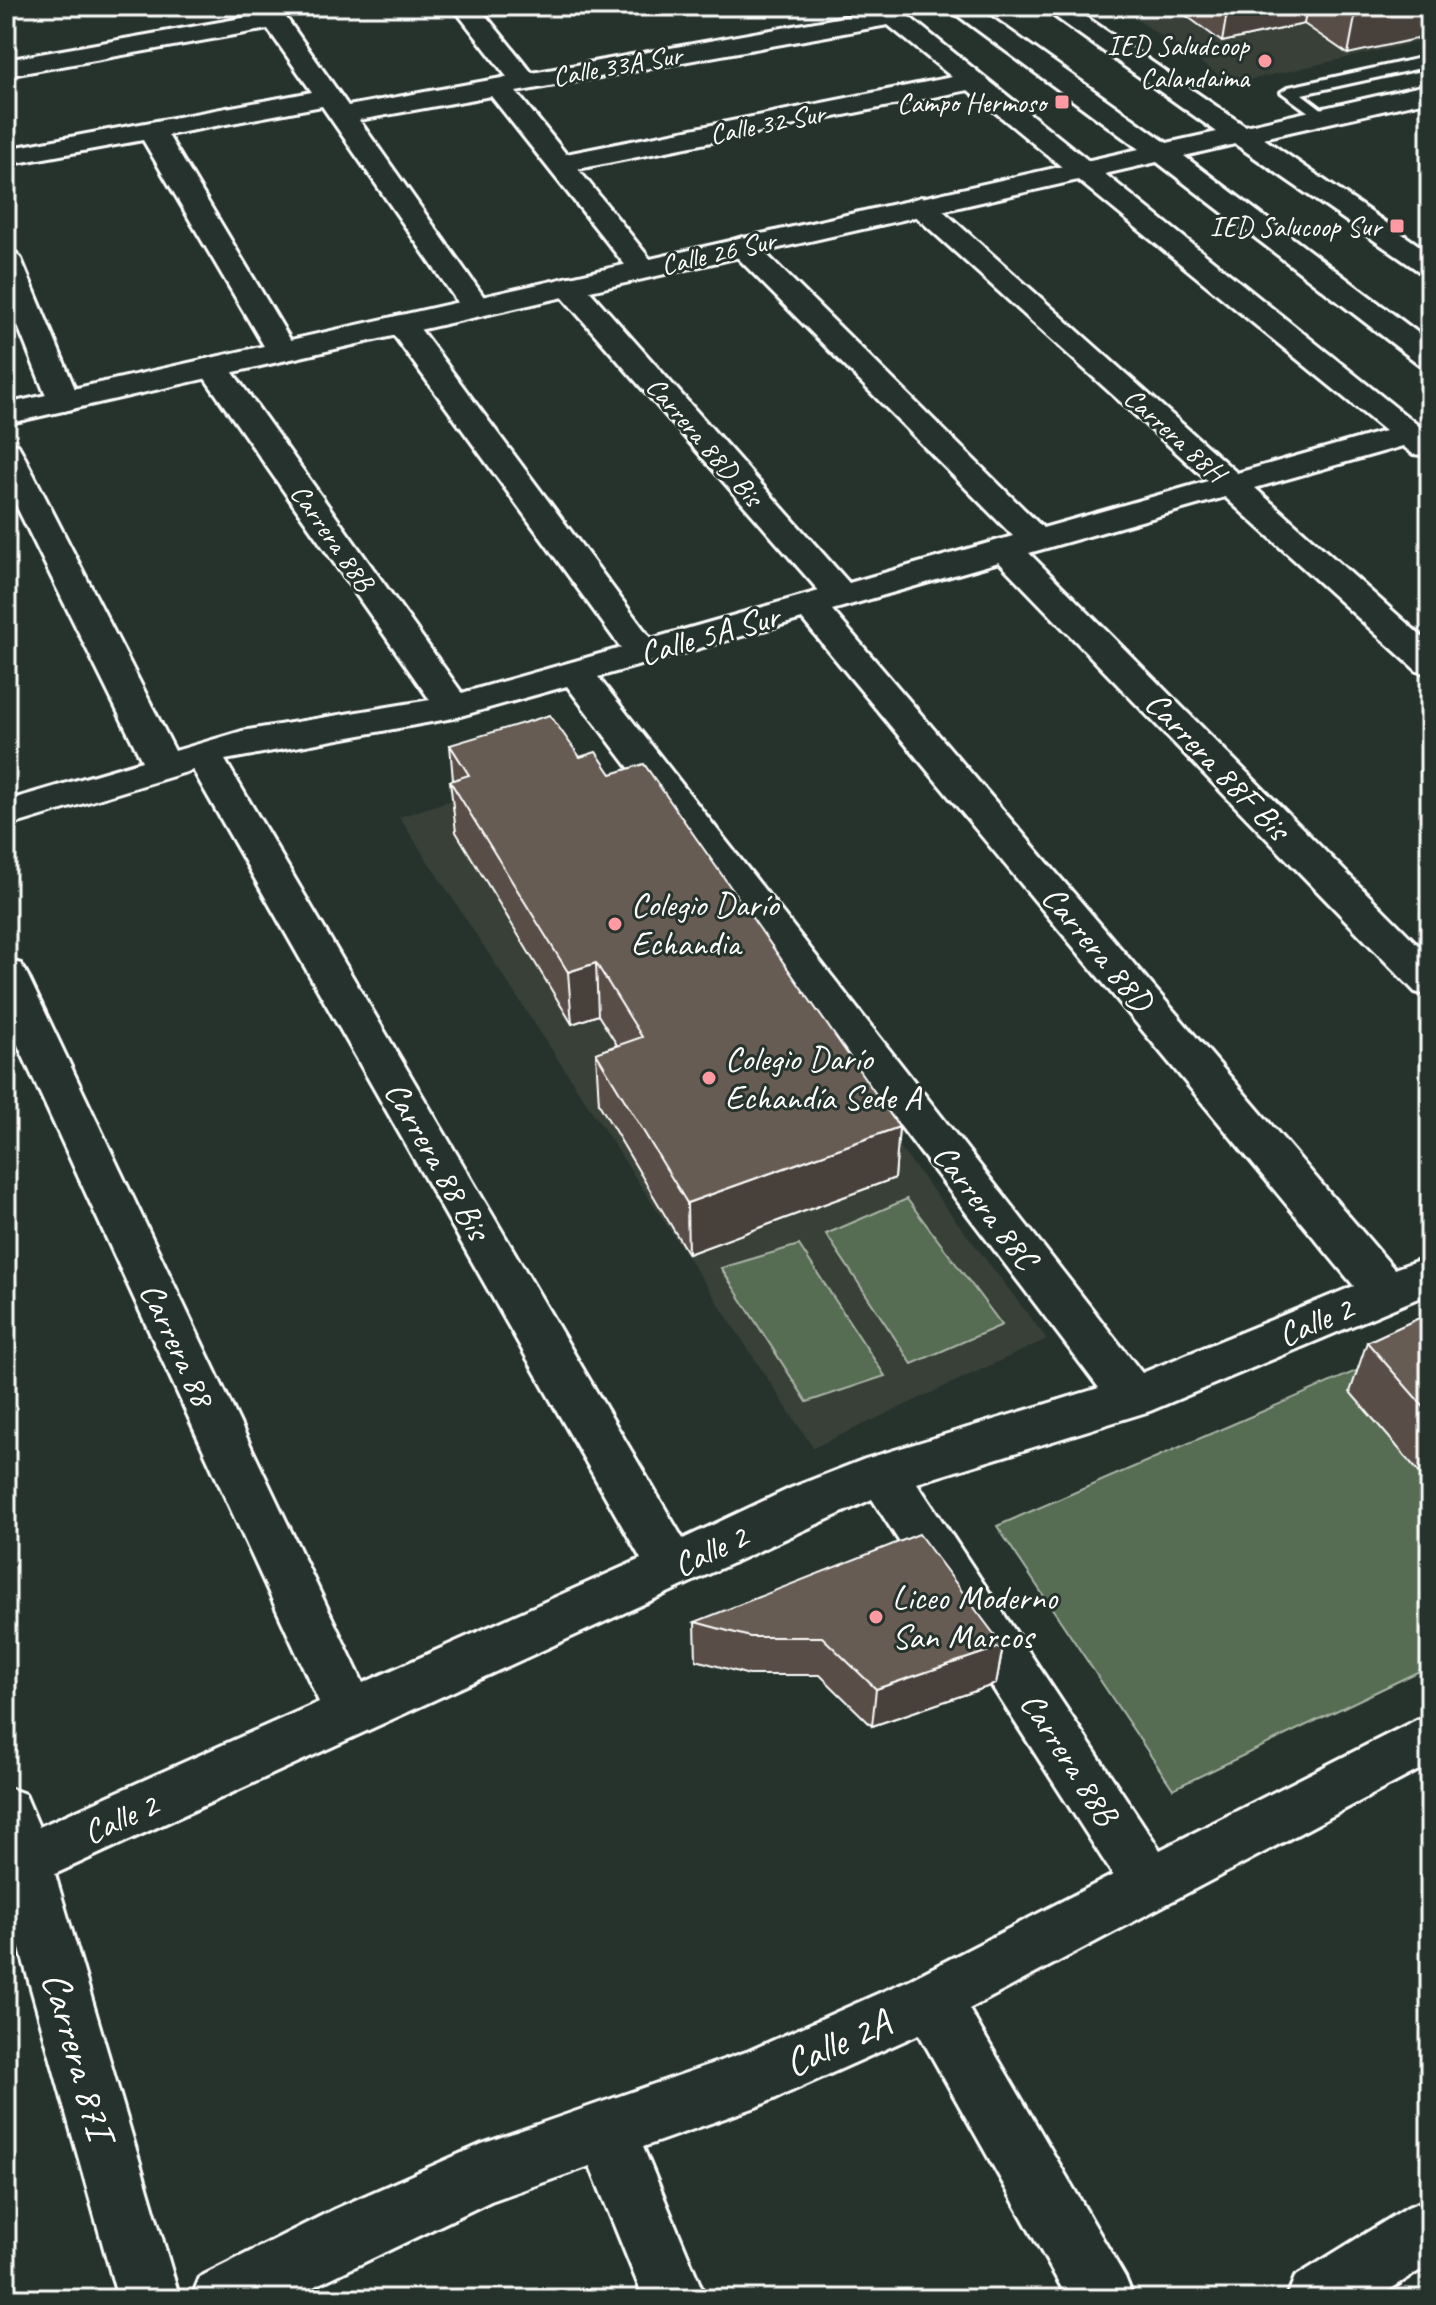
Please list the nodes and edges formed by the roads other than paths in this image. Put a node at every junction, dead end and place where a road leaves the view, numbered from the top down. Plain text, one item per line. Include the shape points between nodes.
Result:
1 (958, 6) edge
2 (1053, 6) edge
3 (476, 9) edge
4 (269, 10) edge
5 (1430, 61) edge
6 (6, 68) edge
7 (974, 81) junction
8 (512, 84) junction
9 (1430, 92) edge
10 (335, 106) junction
11 (1321, 116) junction
12 (151, 130) junction
13 (1240, 134) junction
14 (1160, 151) junction
15 (6, 157) edge
16 (560, 164) junction
17 (1083, 169) junction
18 (921, 206) junction
19 (742, 246) junction
20 (6, 259) edge
21 (1430, 266) edge
22 (643, 269) junction
23 (569, 286) junction
24 (476, 307) junction
25 (401, 324) junction
26 (282, 351) junction
27 (1430, 357) edge
28 (213, 367) junction
29 (64, 401) junction
30 (6, 414) edge
31 (1419, 442) edge
32 (6, 452) edge
33 (1232, 484) junction
34 (1021, 545) junction
35 (826, 600) junction
36 (643, 653) junction
37 (1430, 663) edge
38 (575, 672) junction
39 (453, 707) junction
40 (182, 759) junction
41 (6, 814) edge
42 (6, 974) edge
43 (1430, 982) edge
44 (1430, 1274) edge
45 (1386, 1292) junction
46 (1133, 1397) junction
47 (882, 1473) junction
48 (673, 1568) junction
49 (351, 1714) junction
50 (1430, 1737) edge
51 (12, 1847) edge
52 (1150, 1884) junction
53 (931, 1999) junction
54 (606, 2130) junction
55 (1430, 2229) edge
56 (149, 2299) edge
57 (222, 2299) edge
58 (675, 2299) edge
59 (1103, 2299) edge
60 (1317, 2299) edge

1 - 14 street
2 - 13 street
3 - 8 street
4 - 6 street
4 - 10 street
5 - 11 lane via 1289,92
7 - 8 street, Calle 33A Sur via 893,16
7 - 16 street, Calle 32 Sur
7 - 17 street
8 - 10 street, Calle 33A Sur
8 - 16 street
9 - 11 street, Calle 26 Sur
10 - 12 street, Calle 33A Sur
10 - 24 street
11 - 13 street, Calle 26 Sur
12 - 15 street, Calle 33A Sur
12 - 26 street
13 - 14 street, Calle 26 Sur
13 - 21 street
14 - 17 street, Calle 26 Sur
14 - 27 street
16 - 22 street
17 - 18 street, Calle 26 Sur
17 - 31 street
18 - 19 street, Calle 26 Sur
18 - 33 street, Carrera 88H
19 - 22 street, Calle 26 Sur
19 - 34 street, Carrera 88F Bis
20 - 29 street
22 - 23 street, Calle 26 Sur
23 - 24 street, Calle 26 Sur
23 - 35 street, Carrera 88D Bis
24 - 25 street, Calle 26 Sur
25 - 26 street, Calle 26 Sur
25 - 36 street
26 - 28 street, Calle 26 Sur
28 - 29 street, Calle 26 Sur
28 - 39 street, Carrera 88B
29 - 30 street, Calle 26 Sur
31 - 33 street, Calle 5A Sur
32 - 40 street, Carrera 88 Bis
33 - 34 street, Calle 5A Sur
33 - 37 street, Carrera 88H
34 - 35 street, Calle 5A Sur
34 - 43 street, Carrera 88F Bis
35 - 36 street, Calle 5A Sur
35 - 45 street, Carrera 88D
36 - 38 street, Calle 5A Sur
38 - 39 street, Calle 5A Sur
38 - 46 street, Carrera 88C
39 - 40 street, Calle 5A Sur via 242,743
40 - 41 street, Calle 5A Sur
40 - 48 street, Carrera 88 Bis
42 - 49 street, Carrera 88
44 - 45 street, Calle 2
45 - 46 street, Calle 2
46 - 47 street, Calle 2
47 - 48 street, Calle 2
47 - 52 street, Carrera 88B
48 - 49 street, Calle 2
49 - 51 street, Calle 2
50 - 52 street, Calle 2A
51 - 56 street, Carrera 87I
52 - 53 street, Calle 2A
53 - 54 street, Calle 2A via 756,2078
53 - 59 street
54 - 57 street, Calle 2A via 482,2174
54 - 58 street
55 - 60 street

